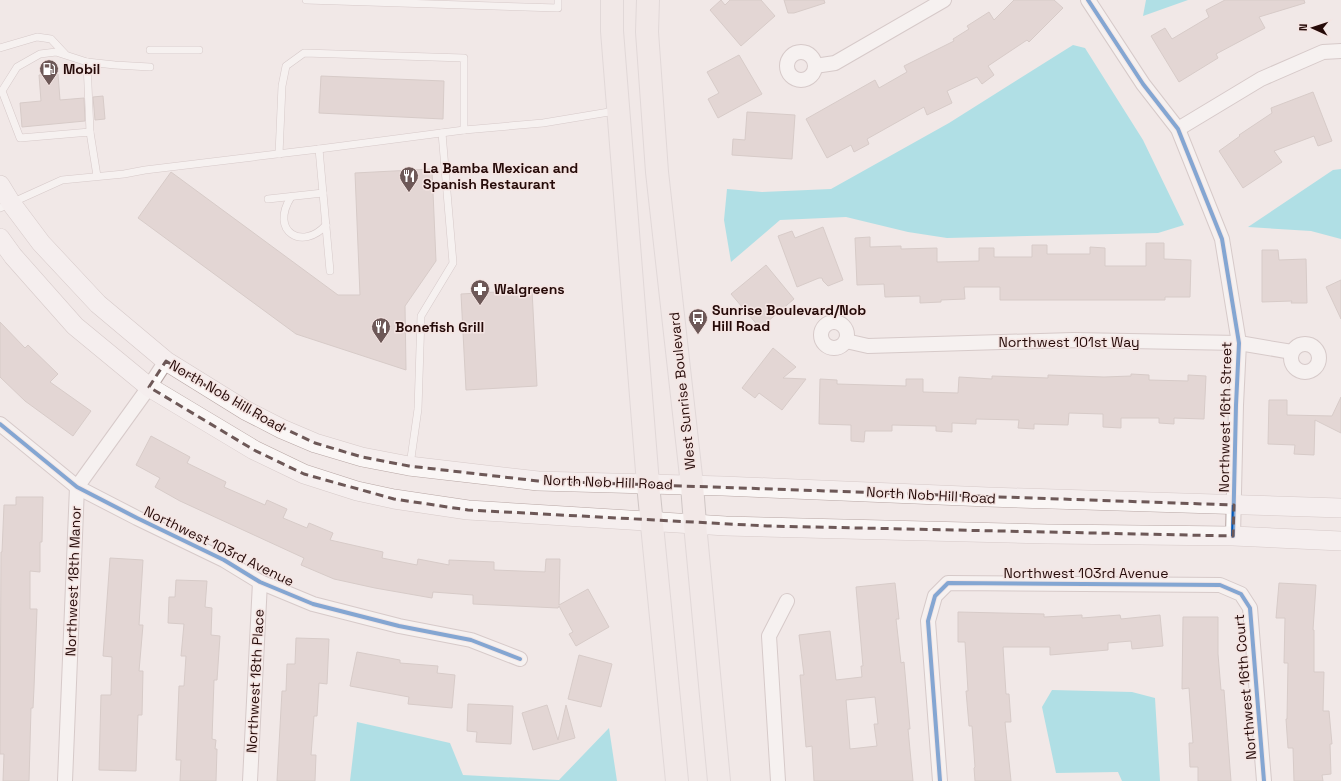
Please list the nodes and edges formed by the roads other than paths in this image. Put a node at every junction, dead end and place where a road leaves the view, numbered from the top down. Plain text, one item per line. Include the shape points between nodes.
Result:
1 (306, 0) edge
2 (558, 0) edge
3 (612, 0) edge
4 (648, 0) edge
5 (944, 0) edge
6 (1088, 0) edge
7 (0, 48) edge
8 (150, 50) dead end
9 (199, 50) dead end
10 (1341, 51) edge
11 (66, 55) junction
12 (87, 62) junction
13 (815, 66) dead end
14 (150, 67) dead end
15 (1, 90) edge
16 (619, 111) junction
17 (1178, 129) junction
18 (464, 130) junction
19 (90, 132) junction
20 (442, 133) junction
21 (319, 150) junction
22 (279, 154) junction
23 (97, 176) junction
24 (0, 185) edge
25 (324, 193) junction
26 (291, 197) junction
27 (268, 199) dead end
28 (5, 206) edge
29 (326, 225) junction
30 (0, 238) edge
31 (330, 271) dead end
32 (846, 341) dead end
33 (1239, 343) junction
34 (1292, 352) dead end
35 (166, 361) junction
36 (149, 387) junction
37 (0, 424) edge
38 (409, 466) junction
39 (648, 484) junction
40 (692, 485) junction
41 (77, 487) junction
42 (1234, 505) junction
43 (1341, 508) edge
44 (652, 521) junction
45 (695, 524) junction
46 (1233, 536) junction
47 (1341, 541) edge
48 (260, 582) junction
49 (1241, 594) joint
50 (786, 601) dead end
51 (520, 659) dead end
52 (66, 781) edge
53 (250, 781) edge
54 (677, 781) edge
55 (719, 781) edge
56 (778, 781) edge
57 (940, 781) edge
58 (1264, 781) edge

1 - 2 lane via 558,8
3 - 16 highway via 612,32
4 - 40 highway, West Sunrise Boulevard via 647,32 658,172
5 - 13 street via 835,63
6 - 17 street, Northwest 16th Street via 1143,84
7 - 11 lane via 38,37 51,39
8 - 9 lane
10 - 17 street via 1323,52 1261,79
11 - 12 lane
11 - 15 lane via 56,52 40,54 17,67
12 - 14 lane
12 - 19 lane
15 - 19 lane via 20,138
16 - 18 lane via 543,124
16 - 39 highway
17 - 33 street, Northwest 16th Street via 1222,239
18 - 20 lane
18 - 22 lane via 464,58 304,53 286,66 282,86
19 - 23 lane
20 - 21 lane
20 - 38 lane via 453,263 421,316 418,409
21 - 22 lane
21 - 25 lane
22 - 23 lane
23 - 28 lane via 62,180
24 - 28 main road, North Nob Hill Road
25 - 26 lane
25 - 29 lane
26 - 27 lane
26 - 29 lane via 283,216 290,233 306,236 320,231
28 - 35 main road, North Nob Hill Road via 98,304
29 - 31 lane
30 - 36 main road via 75,326
32 - 33 street, Northwest 101st Way via 868,346 1073,340
33 - 34 street, Northwest 101st Way
33 - 42 street, Northwest 16th Street
35 - 36 street, Northwest 18th Manor
35 - 38 main road, North Nob Hill Road via 245,410 315,443 362,458
36 - 41 street, Northwest 18th Manor
36 - 44 main road via 261,453 304,474 357,491 468,510
37 - 41 street, Northwest 103rd Avenue
38 - 39 main road, North Nob Hill Road via 538,481
39 - 40 main road, North Nob Hill Road
39 - 44 highway
40 - 42 main road, North Nob Hill Road
40 - 45 highway, West Sunrise Boulevard
41 - 48 street, Northwest 103rd Avenue via 224,560
41 - 52 street, Northwest 18th Manor
42 - 43 main road, North Nob Hill Road
42 - 46 street, Northwest 16th Street
44 - 45 main road
44 - 54 highway
45 - 46 main road via 1048,534
45 - 55 highway, West Sunrise Boulevard
46 - 47 main road
48 - 51 street, Northwest 103rd Avenue via 313,604 399,626 471,640
48 - 53 street, Northwest 18th Place
49 - 57 street, Northwest 103rd Avenue via 1220,585 948,583 935,596 928,621
49 - 58 street, Northwest 16th Court via 1250,608
50 - 56 street via 769,636

